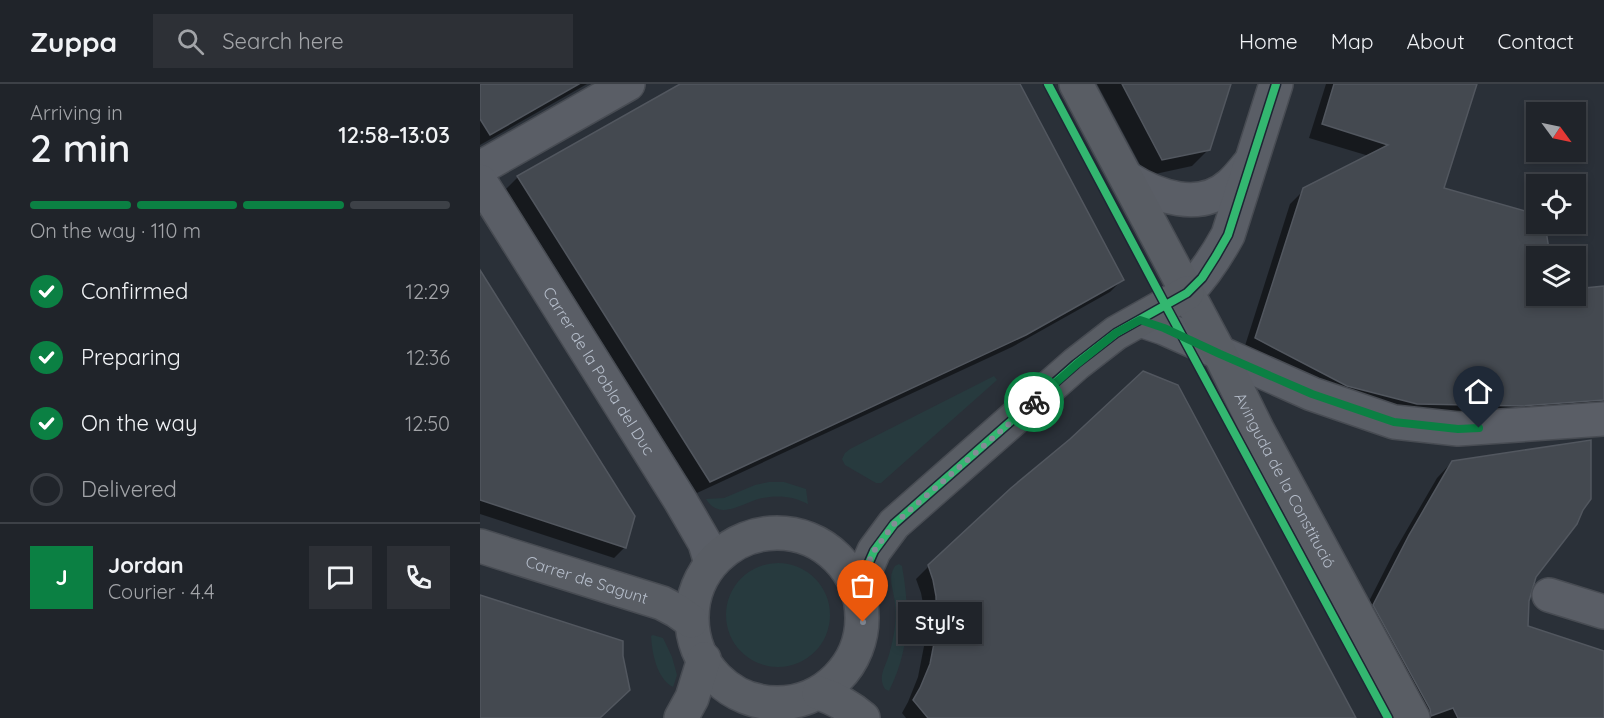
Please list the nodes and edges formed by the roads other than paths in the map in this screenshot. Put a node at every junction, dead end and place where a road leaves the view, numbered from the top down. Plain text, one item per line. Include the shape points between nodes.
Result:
1 (628, 84) edge
2 (1076, 84) edge
3 (1275, 84) edge
4 (1251, 163) junction
5 (480, 168) edge
6 (1126, 178) junction
7 (480, 181) edge
8 (1187, 294) junction
9 (1140, 320) junction
10 (1220, 354) junction
11 (1312, 394) junction
12 (1604, 419) edge
13 (1257, 429) junction
14 (894, 524) junction
15 (480, 546) edge
16 (824, 546) junction
17 (711, 563) junction
18 (1549, 595) dead end
19 (860, 597) junction
20 (1604, 612) edge
21 (691, 621) junction
22 (704, 659) junction
23 (819, 693) junction
24 (741, 695) junction
25 (683, 718) edge
26 (862, 718) edge
27 (1413, 718) edge

1 - 5 street
2 - 6 street, Avinguda de la Constitució
3 - 4 street
4 - 6 street via 1223,190 1196,200 1161,195
4 - 8 street via 1228,235 1202,278
6 - 8 street, Avinguda de la Constitució
7 - 17 street, Carrer de la Pobla del Duc via 686,509
8 - 9 street
8 - 10 street, Avinguda de la Constitució
9 - 10 street
9 - 14 street via 1116,333 1077,364
10 - 11 street
10 - 13 street, Avinguda de la Constitució
11 - 12 street via 1394,422 1458,429
11 - 13 street via 1284,389 1271,392 1259,405
13 - 27 street, Avinguda de la Constitució
14 - 16 street via 843,547
14 - 19 street via 862,576
15 - 21 street, Carrer de Sagunt via 662,603
16 - 17 street via 789,534 769,534 735,545
16 - 19 street via 852,575
17 - 21 street via 694,598
18 - 20 street
19 - 23 street via 863,622 858,647 846,670
21 - 22 street
22 - 24 street via 718,681
22 - 25 street
23 - 24 street via 783,704 759,702
23 - 26 street via 837,699
24 - 25 street via 718,700

